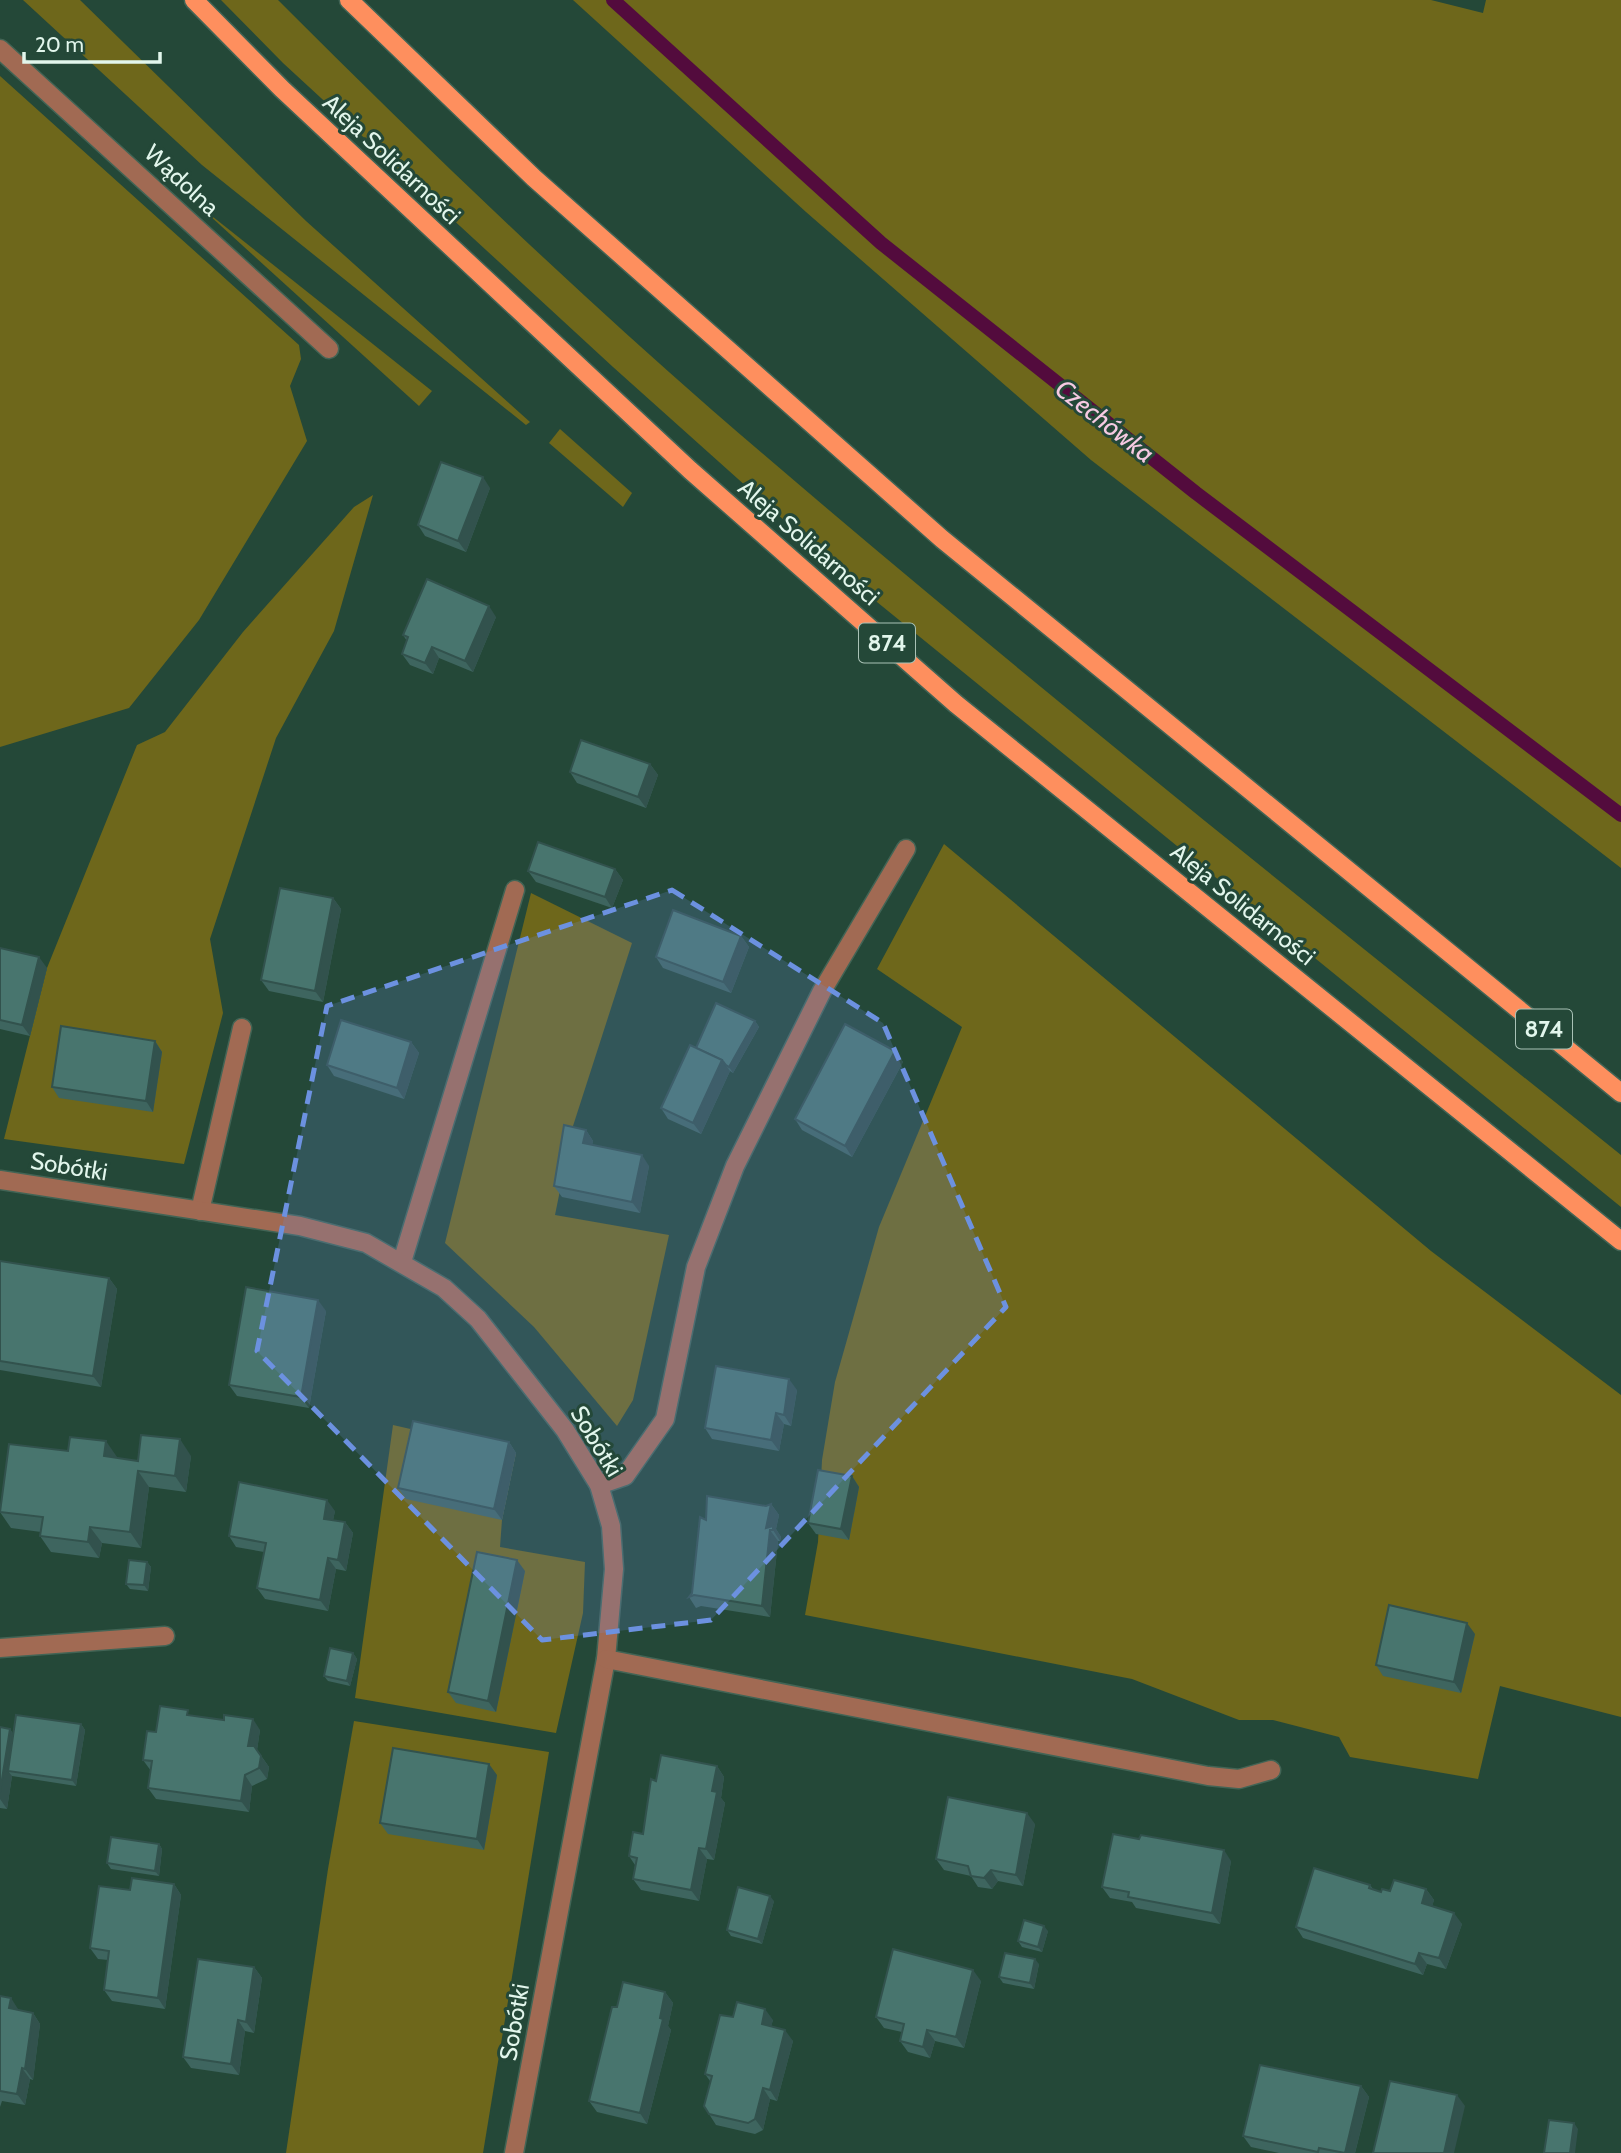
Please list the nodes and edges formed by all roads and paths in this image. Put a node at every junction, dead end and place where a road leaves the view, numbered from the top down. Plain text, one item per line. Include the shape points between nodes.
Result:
1 (194, 0) edge
2 (349, 0) edge
3 (0, 49) edge
4 (329, 349) dead end
5 (906, 849) dead end
6 (515, 890) dead end
7 (242, 1028) dead end
8 (1621, 1093) edge
9 (0, 1180) edge
10 (200, 1211) junction
11 (1621, 1241) edge
12 (402, 1262) junction
13 (599, 1485) junction
14 (164, 1636) dead end
15 (0, 1648) edge
16 (606, 1659) junction
17 (1271, 1770) dead end
18 (514, 2153) edge

1 - 11 main road, Aleja Solidarności / 874 via 282,89 669,451 956,704
2 - 8 main road, 874 via 543,187 942,539
3 - 4 street, Wądolna
5 - 13 street via 822,991 735,1166 696,1267 665,1419 625,1476
6 - 12 street
7 - 10 street
9 - 10 street, Sobótki
10 - 12 street, Sobótki via 300,1226 366,1243
12 - 13 street, Sobótki via 444,1288 478,1319 565,1430
13 - 16 street, Sobótki via 611,1526 614,1569
14 - 15 street
16 - 17 street via 1208,1776 1239,1779
16 - 18 street, Sobótki

